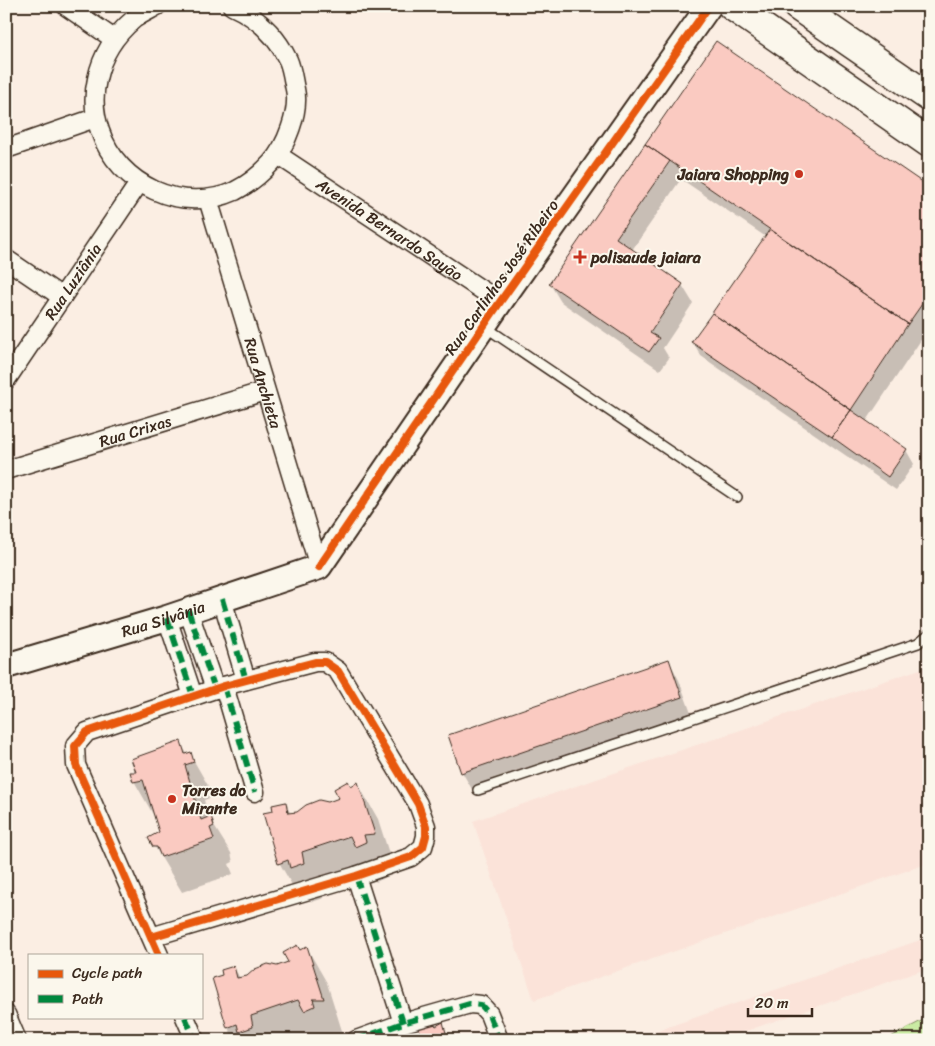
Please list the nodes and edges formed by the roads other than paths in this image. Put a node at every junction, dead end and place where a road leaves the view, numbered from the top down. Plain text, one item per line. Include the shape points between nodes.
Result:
1 (66, 6) edge
2 (157, 6) edge
3 (709, 6) edge
4 (732, 6) edge
5 (797, 6) edge
6 (243, 8) edge
7 (114, 39) junction
8 (929, 97) edge
9 (95, 118) junction
10 (929, 143) edge
11 (6, 149) edge
12 (278, 155) junction
13 (139, 183) junction
14 (208, 199) junction
15 (6, 259) edge
16 (62, 297) junction
17 (500, 302) junction
18 (484, 326) junction
19 (6, 380) edge
20 (265, 391) junction
21 (6, 470) edge
22 (737, 497) dead end
23 (319, 567) junction
24 (222, 599) junction
25 (177, 614) junction
26 (929, 634) edge
27 (6, 666) edge
28 (246, 680) junction
29 (220, 687) junction
30 (194, 696) junction
31 (478, 790) dead end
32 (255, 792) dead end
33 (356, 876) junction
34 (151, 937) junction
35 (159, 954) edge
36 (6, 1014) edge
37 (186, 1018) edge
38 (402, 1023) junction
39 (16, 1040) edge
40 (195, 1040) edge
41 (356, 1040) edge
42 (499, 1040) edge

1 - 7 street
2 - 7 street via 135,18
3 - 17 street, Rua Carlinhos José Ribeiro
4 - 10 main road
5 - 8 main road
6 - 12 street via 272,34 288,61 296,93 292,126
7 - 9 street via 100,64 94,90
9 - 11 street
9 - 13 street via 104,144 119,165
12 - 14 street via 259,176 235,191
12 - 17 street, Avenida Bernardo Sayão
13 - 14 street via 160,194
13 - 16 street, Rua Luziânia
14 - 20 street, Rua Anchieta
15 - 16 street
16 - 19 street, Rua Luziânia
17 - 18 street, Rua Carlinhos José Ribeiro
18 - 22 lane
18 - 23 street, Rua Carlinhos José Ribeiro
20 - 21 street, Rua Crixas
20 - 23 street, Rua Anchieta
23 - 24 street, Rua Silvânia
24 - 25 street, Rua Silvânia
24 - 28 street
25 - 27 street, Rua Silvânia
25 - 29 street
25 - 30 street
26 - 31 lane via 918,644
28 - 29 street
28 - 33 street via 315,662 325,662 338,671 418,804 426,826 423,847 412,857
29 - 30 street
29 - 32 street
30 - 34 street via 87,732 75,746 76,766
33 - 34 street
33 - 38 street
34 - 35 street
36 - 39 street
37 - 40 street
38 - 41 street
38 - 42 street via 470,1004 482,1005 490,1014

